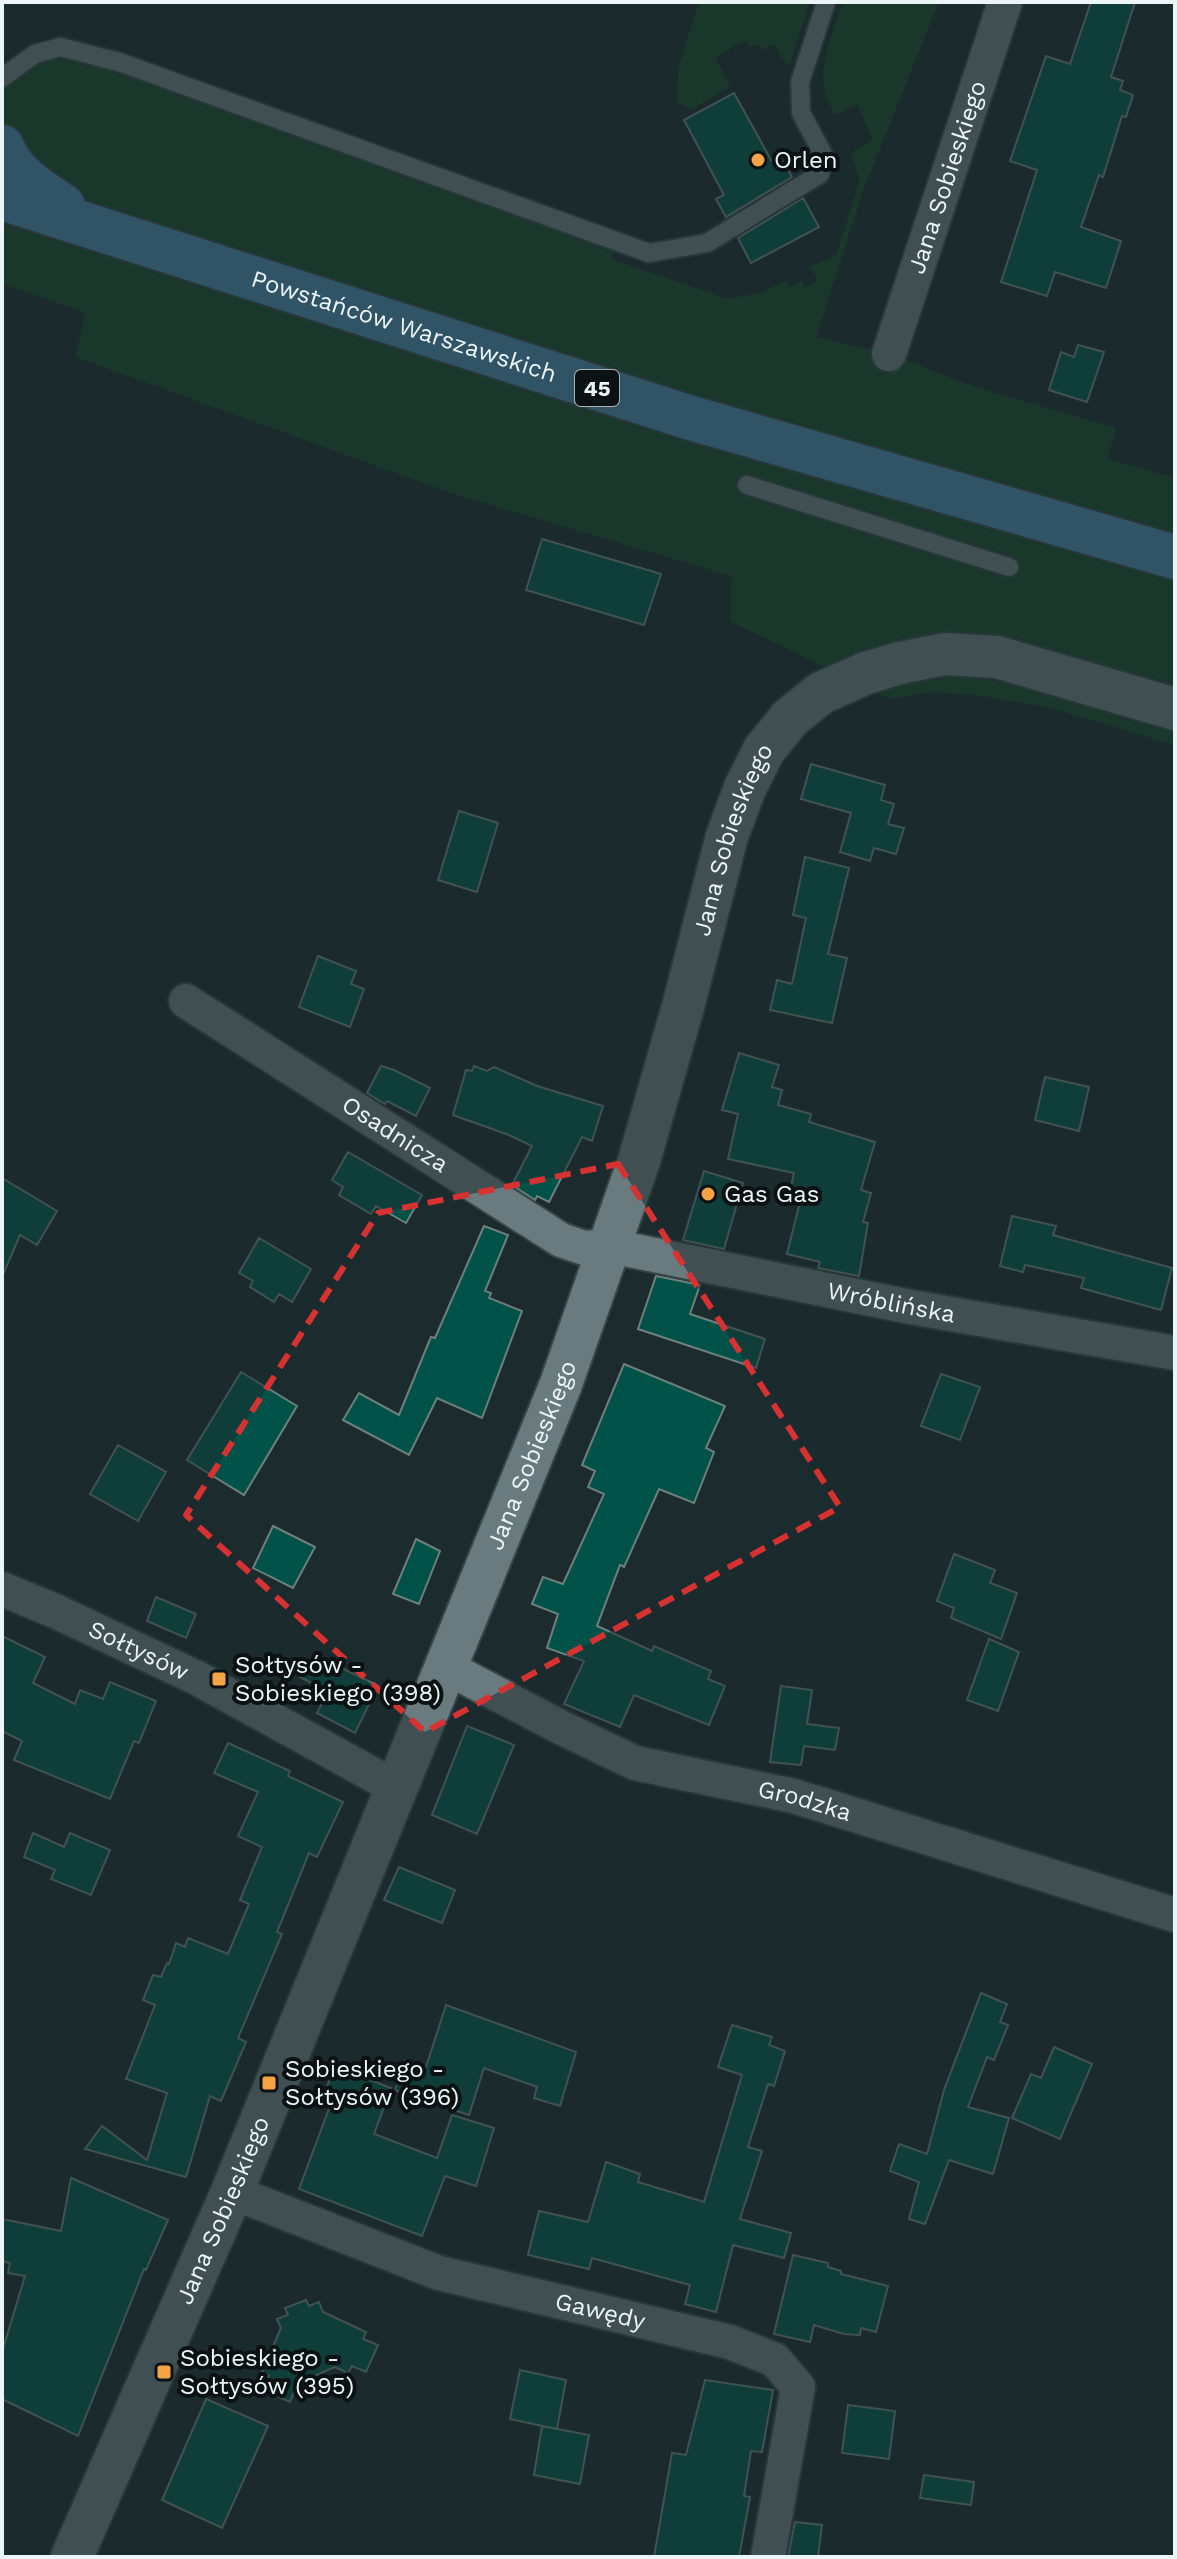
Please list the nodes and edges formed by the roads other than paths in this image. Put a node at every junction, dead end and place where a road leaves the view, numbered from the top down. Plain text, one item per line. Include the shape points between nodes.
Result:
1 (826, 2) edge
2 (1005, 2) edge
3 (2, 78) edge
4 (2, 147) edge
5 (2, 198) edge
6 (106, 232) junction
7 (889, 354) dead end
8 (747, 485) dead end
9 (1163, 549) edge
10 (1009, 567) dead end
11 (1175, 709) edge
12 (186, 1001) dead end
13 (610, 1246) junction
14 (1175, 1353) edge
15 (2, 1589) edge
16 (446, 1667) junction
17 (397, 1788) junction
18 (1175, 1915) edge
19 (232, 2192) junction
20 (72, 2557) edge
21 (768, 2557) edge

1 - 3 lane via 800,82 801,113 824,156 820,174 707,243 649,253 119,62 60,47 35,54
2 - 7 street, Jana Sobieskiego
4 - 6 main road via 8,162 36,188
5 - 6 main road, Powstańców Warszawskich / 45
6 - 9 main road, Powstańców Warszawskich / 45 via 691,418
8 - 10 lane
11 - 13 street, Jana Sobieskiego via 997,657 945,654 866,673 821,693 790,718 764,750 727,836 680,1018
12 - 13 street, Osadnicza via 561,1240 584,1248
13 - 14 street, Wróblińska
13 - 16 street, Jana Sobieskiego via 561,1384
15 - 17 street, Sołtysów via 197,1678
16 - 17 street, Jana Sobieskiego
16 - 18 street, Grodzka via 635,1763 794,1796
17 - 19 street, Jana Sobieskiego
19 - 20 street, Jana Sobieskiego
19 - 21 street, Gawędy via 439,2273 743,2346 775,2360 798,2387

